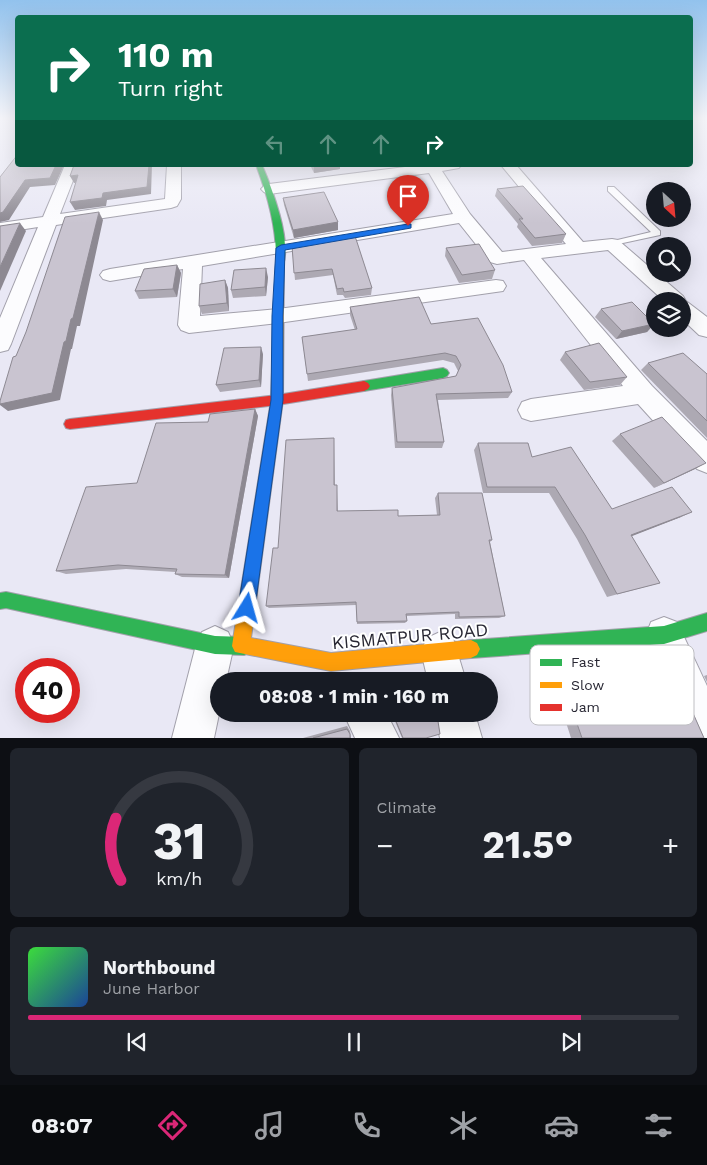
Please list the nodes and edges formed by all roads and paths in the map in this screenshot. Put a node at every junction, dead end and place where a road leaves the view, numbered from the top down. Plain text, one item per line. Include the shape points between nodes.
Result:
1 (71, 167) edge
2 (174, 167) edge
3 (260, 167) edge
4 (440, 167) edge
5 (510, 167) edge
6 (433, 168) junction
7 (386, 169) edge
8 (270, 189) junction
9 (611, 189) dead end
10 (463, 217) junction
11 (50, 221) junction
12 (0, 228) edge
13 (612, 244) junction
14 (281, 248) junction
15 (579, 248) junction
16 (529, 255) junction
17 (193, 262) junction
18 (110, 275) dead end
19 (496, 286) dead end
20 (666, 292) edge
21 (691, 315) edge
22 (278, 316) junction
23 (707, 329) edge
24 (0, 344) edge
25 (443, 373) dead end
26 (643, 393) junction
27 (277, 400) junction
28 (531, 410) dead end
29 (70, 424) dead end
30 (707, 460) edge
31 (2, 607) edge
32 (707, 622) edge
33 (664, 635) junction
34 (593, 645) edge
35 (668, 645) edge
36 (228, 646) junction
37 (530, 654) edge
38 (444, 666) edge
39 (337, 672) edge
40 (694, 703) edge
41 (369, 722) edge
42 (457, 722) edge
43 (707, 732) edge
44 (193, 738) edge
45 (378, 738) edge
46 (461, 738) edge

1 - 11 street
2 - 11 street via 171,203
3 - 8 street
4 - 6 street
5 - 15 street
6 - 7 street
6 - 10 street
7 - 8 street
8 - 14 street
9 - 13 lane via 657,233
10 - 14 street
10 - 16 street via 497,258
11 - 12 street
11 - 24 street
13 - 15 street
13 - 20 street
14 - 17 street
14 - 22 street
15 - 16 street
16 - 26 street
17 - 18 street
17 - 22 street via 189,325
19 - 22 street
21 - 23 street
22 - 27 street
25 - 27 street
26 - 28 street
26 - 30 street
27 - 29 street
27 - 36 street
31 - 36 street, KISMATPUR ROAD
32 - 33 street, KISMATPUR ROAD
33 - 34 street, KISMATPUR ROAD
33 - 35 street
36 - 39 street, KISMATPUR ROAD
36 - 44 street
37 - 38 street, KISMATPUR ROAD
38 - 39 street, KISMATPUR ROAD
40 - 43 street
41 - 45 street
42 - 46 street

